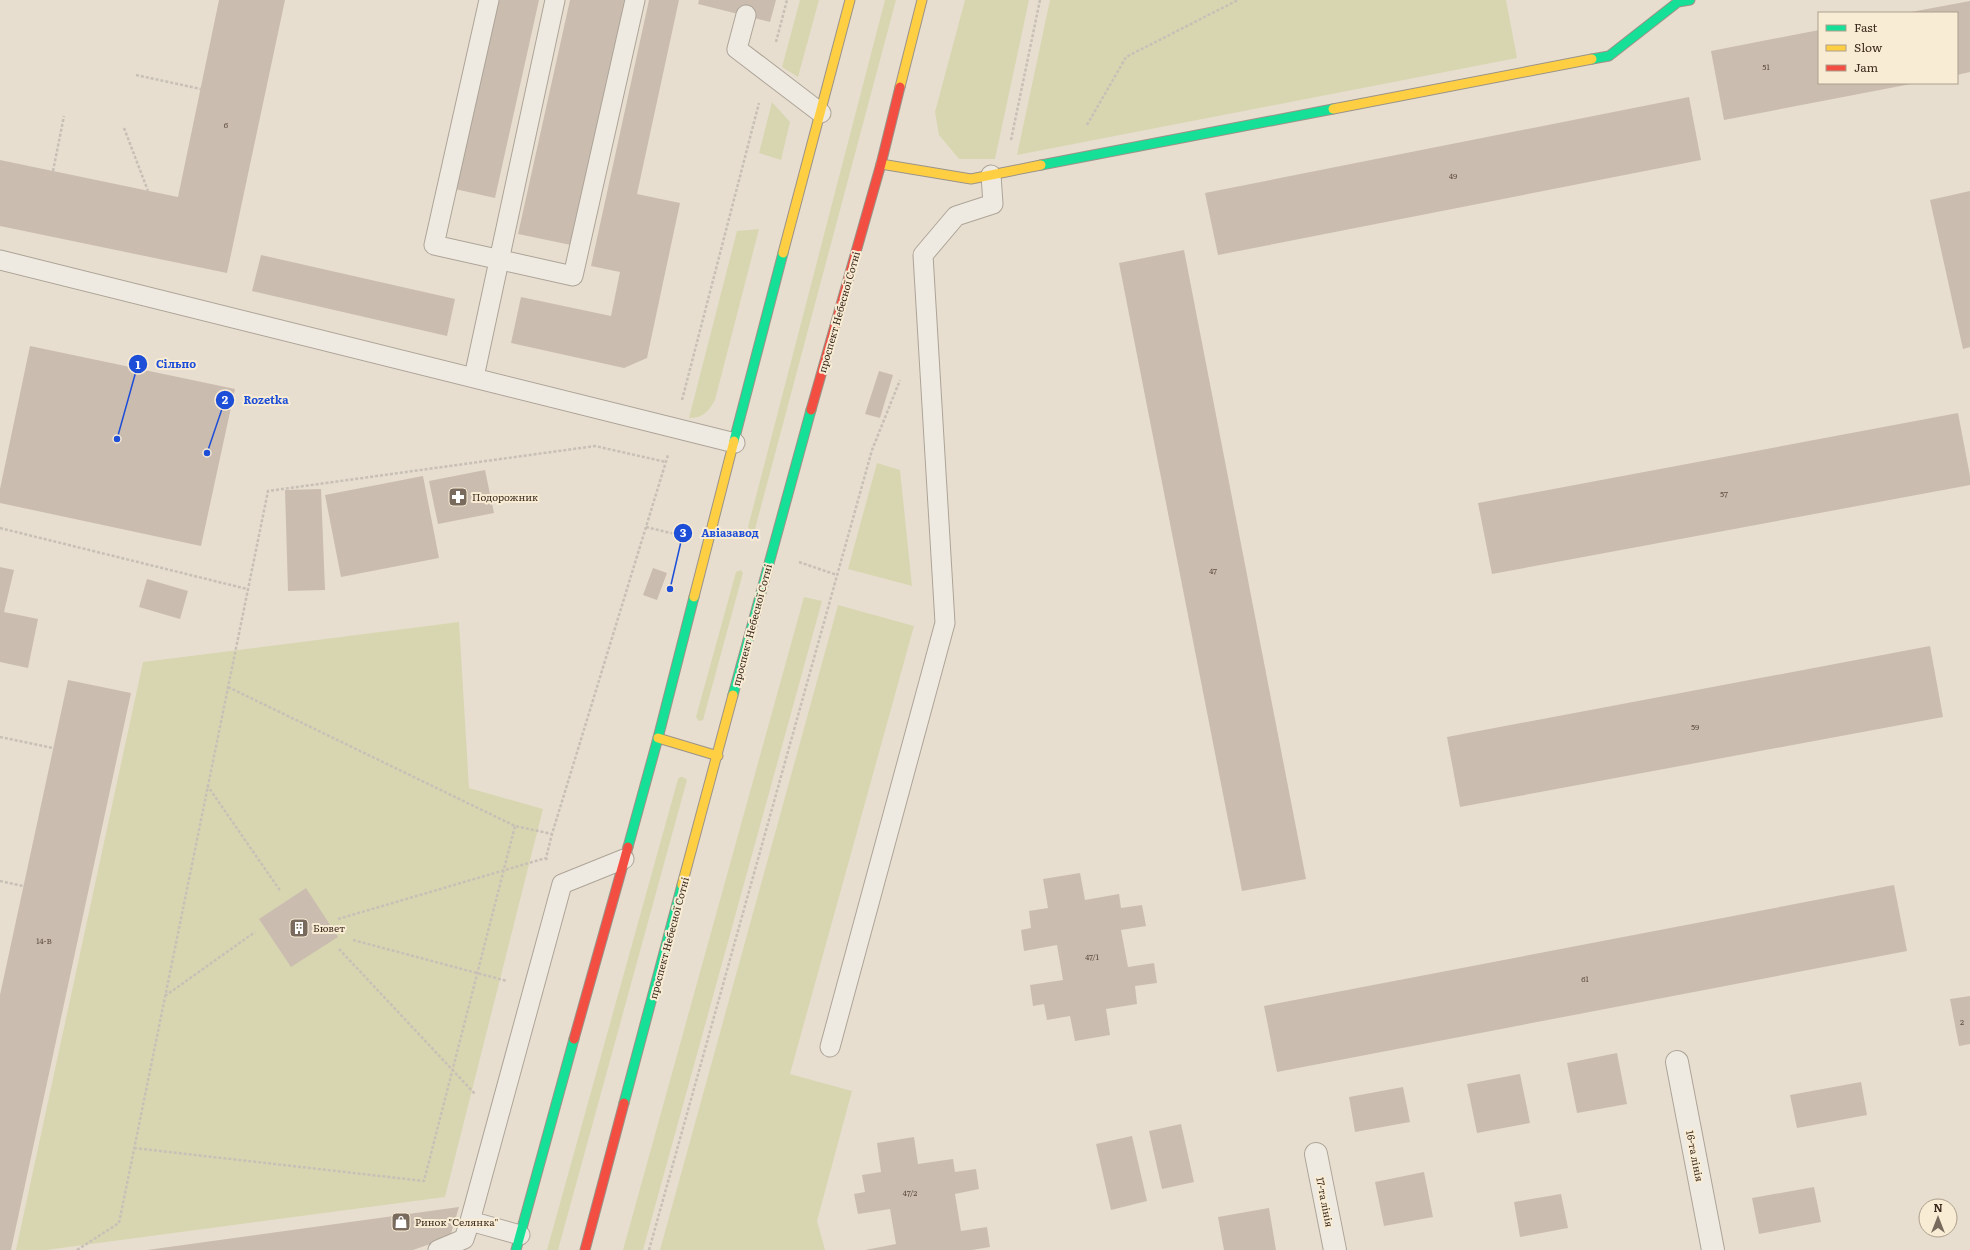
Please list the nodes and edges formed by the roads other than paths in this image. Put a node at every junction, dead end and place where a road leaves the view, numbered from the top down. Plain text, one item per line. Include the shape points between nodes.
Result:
1 (489, 0) edge
2 (555, 0) edge
3 (635, 0) edge
4 (850, 0) edge
5 (922, 0) edge
6 (1690, 0) edge
7 (746, 16) dead end
8 (821, 114) junction
9 (882, 164) junction
10 (998, 174) junction
11 (0, 260) edge
12 (499, 260) junction
13 (474, 377) junction
14 (735, 443) junction
15 (658, 738) junction
16 (718, 756) junction
17 (624, 859) junction
18 (830, 1047) dead end
19 (1678, 1062) dead end
20 (1316, 1154) dead end
21 (470, 1221) junction
22 (518, 1242) edge
23 (462, 1245) edge
24 (438, 1250) edge
25 (585, 1250) edge
26 (1335, 1250) edge
27 (1713, 1250) edge

1 - 12 lane via 434,245
2 - 12 lane
3 - 12 lane via 573,276
4 - 8 main road
5 - 9 main road, проспект Небесної Сотні
6 - 10 main road via 1678,2 1609,56
7 - 8 lane via 737,49
8 - 14 main road
9 - 10 main road via 971,179
9 - 16 main road, проспект Небесної Сотні via 772,548
10 - 18 lane via 993,204 956,216 923,256 945,623
11 - 13 lane
12 - 13 lane
13 - 14 lane
14 - 15 main road
15 - 16 main road
15 - 17 main road
16 - 25 main road, проспект Небесної Сотні
17 - 21 lane via 562,884
17 - 22 main road
19 - 27 street, 16-та лінія
20 - 26 street, 17-та лінія
21 - 22 lane
21 - 23 lane
23 - 24 lane

